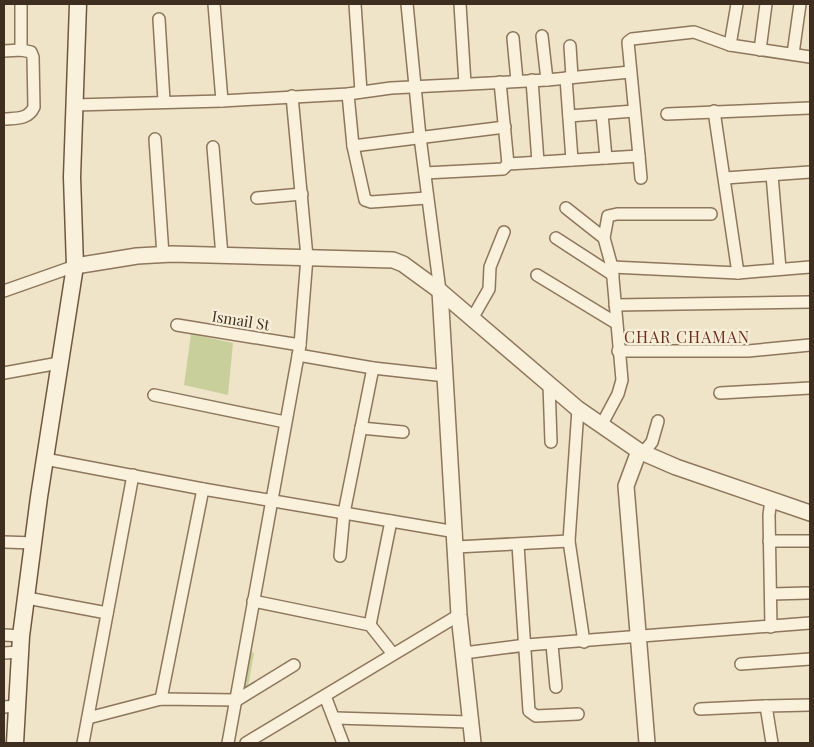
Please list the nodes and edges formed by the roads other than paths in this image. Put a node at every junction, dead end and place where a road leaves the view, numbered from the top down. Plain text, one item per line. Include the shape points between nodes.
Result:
1 (21, 4) edge
2 (78, 4) edge
3 (214, 4) edge
4 (355, 4) edge
5 (407, 4) edge
6 (460, 4) edge
7 (737, 4) edge
8 (766, 4) edge
9 (800, 4) edge
10 (159, 19) dead end
11 (542, 36) dead end
12 (513, 38) dead end
13 (730, 45) junction
14 (570, 46) dead end
15 (21, 50) junction
16 (760, 50) junction
17 (4, 51) edge
18 (792, 54) junction
19 (810, 57) edge
20 (630, 72) junction
21 (569, 77) junction
22 (532, 80) junction
23 (546, 80) junction
24 (517, 81) junction
25 (500, 82) junction
26 (465, 84) junction
27 (415, 87) junction
28 (360, 92) junction
29 (348, 94) junction
30 (292, 96) junction
31 (164, 101) junction
32 (222, 101) junction
33 (74, 104) junction
34 (810, 108) edge
35 (634, 110) junction
36 (714, 111) junction
37 (602, 114) junction
38 (667, 114) dead end
39 (569, 116) junction
40 (4, 119) edge
41 (505, 128) junction
42 (420, 138) junction
43 (155, 139) dead end
44 (214, 146) dead end
45 (353, 146) junction
46 (639, 156) junction
47 (606, 158) junction
48 (572, 160) junction
49 (538, 162) junction
50 (508, 164) junction
51 (810, 172) edge
52 (425, 173) junction
53 (772, 175) junction
54 (641, 178) dead end
55 (724, 178) junction
56 (302, 194) junction
57 (257, 198) dead end
58 (427, 198) junction
59 (566, 208) dead end
60 (711, 214) dead end
61 (504, 232) dead end
62 (556, 238) dead end
63 (604, 238) junction
64 (163, 255) junction
65 (222, 256) junction
66 (307, 257) junction
67 (75, 266) junction
68 (810, 267) edge
69 (780, 269) junction
70 (612, 271) junction
71 (738, 273) junction
72 (536, 276) dead end
73 (4, 291) edge
74 (440, 291) junction
75 (810, 302) edge
76 (615, 305) junction
77 (473, 318) junction
78 (616, 323) junction
79 (177, 325) dead end
80 (810, 345) edge
81 (299, 350) junction
82 (618, 351) junction
83 (59, 363) junction
84 (373, 368) junction
85 (4, 373) edge
86 (446, 376) junction
87 (549, 384) junction
88 (810, 388) edge
89 (720, 393) dead end
90 (154, 395) dead end
91 (578, 409) junction
92 (658, 421) dead end
93 (285, 422) junction
94 (602, 424) junction
95 (361, 428) junction
96 (403, 432) dead end
97 (551, 442) dead end
98 (641, 452) junction
99 (45, 460) junction
100 (133, 475) junction
101 (203, 489) junction
102 (270, 500) junction
103 (771, 500) junction
104 (344, 513) junction
105 (810, 513) edge
106 (391, 521) junction
107 (456, 532) junction
108 (569, 541) junction
109 (769, 541) junction
110 (810, 541) edge
111 (4, 542) edge
112 (34, 543) junction
113 (518, 546) junction
114 (456, 548) junction
115 (340, 556) dead end
116 (808, 593) dead end
117 (771, 594) junction
118 (27, 598) junction
119 (253, 601) junction
120 (108, 613) junction
121 (459, 615) junction
122 (810, 624) edge
123 (370, 625) junction
124 (770, 627) junction
125 (4, 635) edge
126 (639, 636) junction
127 (584, 642) junction
128 (526, 645) junction
129 (552, 645) junction
130 (15, 647) edge
131 (464, 653) junction
132 (393, 654) junction
133 (810, 659) edge
134 (741, 664) dead end
135 (294, 665) dead end
136 (556, 687) dead end
137 (325, 696) junction
138 (161, 699) junction
139 (236, 700) junction
140 (810, 705) edge
141 (766, 706) junction
142 (10, 707) edge
143 (700, 709) dead end
144 (578, 714) dead end
145 (88, 718) junction
146 (335, 718) junction
147 (470, 722) junction
148 (14, 743) edge
149 (83, 743) edge
150 (228, 743) edge
151 (246, 743) edge
152 (343, 743) edge
153 (472, 743) edge
154 (647, 743) edge
155 (772, 743) edge

1 - 15 street
2 - 33 main road
3 - 32 street
4 - 28 street
5 - 27 street
6 - 26 street
7 - 13 street
8 - 16 street
9 - 18 street
10 - 31 street
11 - 23 street
12 - 24 street
13 - 16 street
13 - 20 street via 694,32 632,39 628,42
14 - 21 street
15 - 17 street
15 - 40 street via 31,52 33,57 34,107 23,118
16 - 18 street
18 - 19 street
20 - 21 street
20 - 35 street
21 - 23 street
21 - 39 street
22 - 23 street
22 - 24 street
22 - 49 street
24 - 25 street
25 - 26 street
25 - 41 street
26 - 27 street
27 - 28 street
27 - 42 street
28 - 29 street
29 - 30 street
29 - 45 street
30 - 32 street
30 - 56 street
31 - 32 street
31 - 33 street
33 - 67 main road
34 - 36 street
35 - 37 street
35 - 46 street
36 - 38 street
36 - 55 street
37 - 39 street
37 - 47 street
39 - 48 street
41 - 42 street
41 - 50 street
42 - 45 street
42 - 52 street
43 - 64 street
44 - 65 street
45 - 58 street via 365,200
46 - 47 street
46 - 54 street
47 - 48 street
48 - 49 street
49 - 50 street
50 - 52 street via 503,169
51 - 53 street
52 - 58 street
53 - 55 street
53 - 69 street
55 - 71 street
56 - 57 street
56 - 66 street
58 - 74 street
59 - 63 street
60 - 63 street via 608,216
61 - 77 street via 490,267 489,290
62 - 70 street
63 - 70 street
64 - 65 street
64 - 67 street
65 - 66 street
66 - 74 street via 393,260
66 - 81 street
67 - 73 street
67 - 83 main road
68 - 69 street
69 - 71 street
70 - 71 street
70 - 76 street
72 - 78 street
74 - 77 street
74 - 86 street
75 - 76 street
76 - 78 street
77 - 87 street
78 - 82 street
79 - 81 street, Ismail St
80 - 82 street via 748,350
81 - 84 street, Ismail St
81 - 93 street
82 - 94 street via 622,380
83 - 85 street
83 - 99 main road
84 - 86 street, Ismail St
84 - 95 street
86 - 107 street
87 - 91 street
87 - 97 street
88 - 89 street
90 - 93 street
91 - 94 street
91 - 108 street
92 - 98 street via 652,442
93 - 102 street
94 - 98 street
95 - 96 street
95 - 104 street
98 - 103 street
98 - 126 street via 626,486
99 - 100 street
99 - 112 main road
100 - 101 street
100 - 120 street
101 - 102 street
101 - 138 street
102 - 104 street
102 - 119 street
103 - 105 street
103 - 109 street
104 - 106 street
104 - 115 street
106 - 107 street
106 - 123 street
107 - 114 street
108 - 113 street
108 - 127 street
109 - 110 street
109 - 117 street
111 - 112 street
112 - 118 main road
113 - 114 street
113 - 128 street
114 - 121 street
116 - 117 street
117 - 124 street
118 - 120 street
118 - 130 main road
119 - 123 street
119 - 139 street
120 - 145 street
121 - 131 street
121 - 132 street
122 - 124 street
123 - 132 street
124 - 126 street
125 - 130 street
126 - 127 street
126 - 154 street
127 - 129 street
128 - 129 street
128 - 131 street
128 - 144 street via 529,711 536,716
129 - 136 street
130 - 142 main road
131 - 147 street
132 - 137 street
133 - 134 street
135 - 139 street
137 - 146 street
137 - 151 street
138 - 139 street
138 - 145 street
139 - 150 street
140 - 141 street
141 - 143 street
141 - 155 street
142 - 148 main road
145 - 149 street
146 - 147 street
146 - 152 street
147 - 153 street

